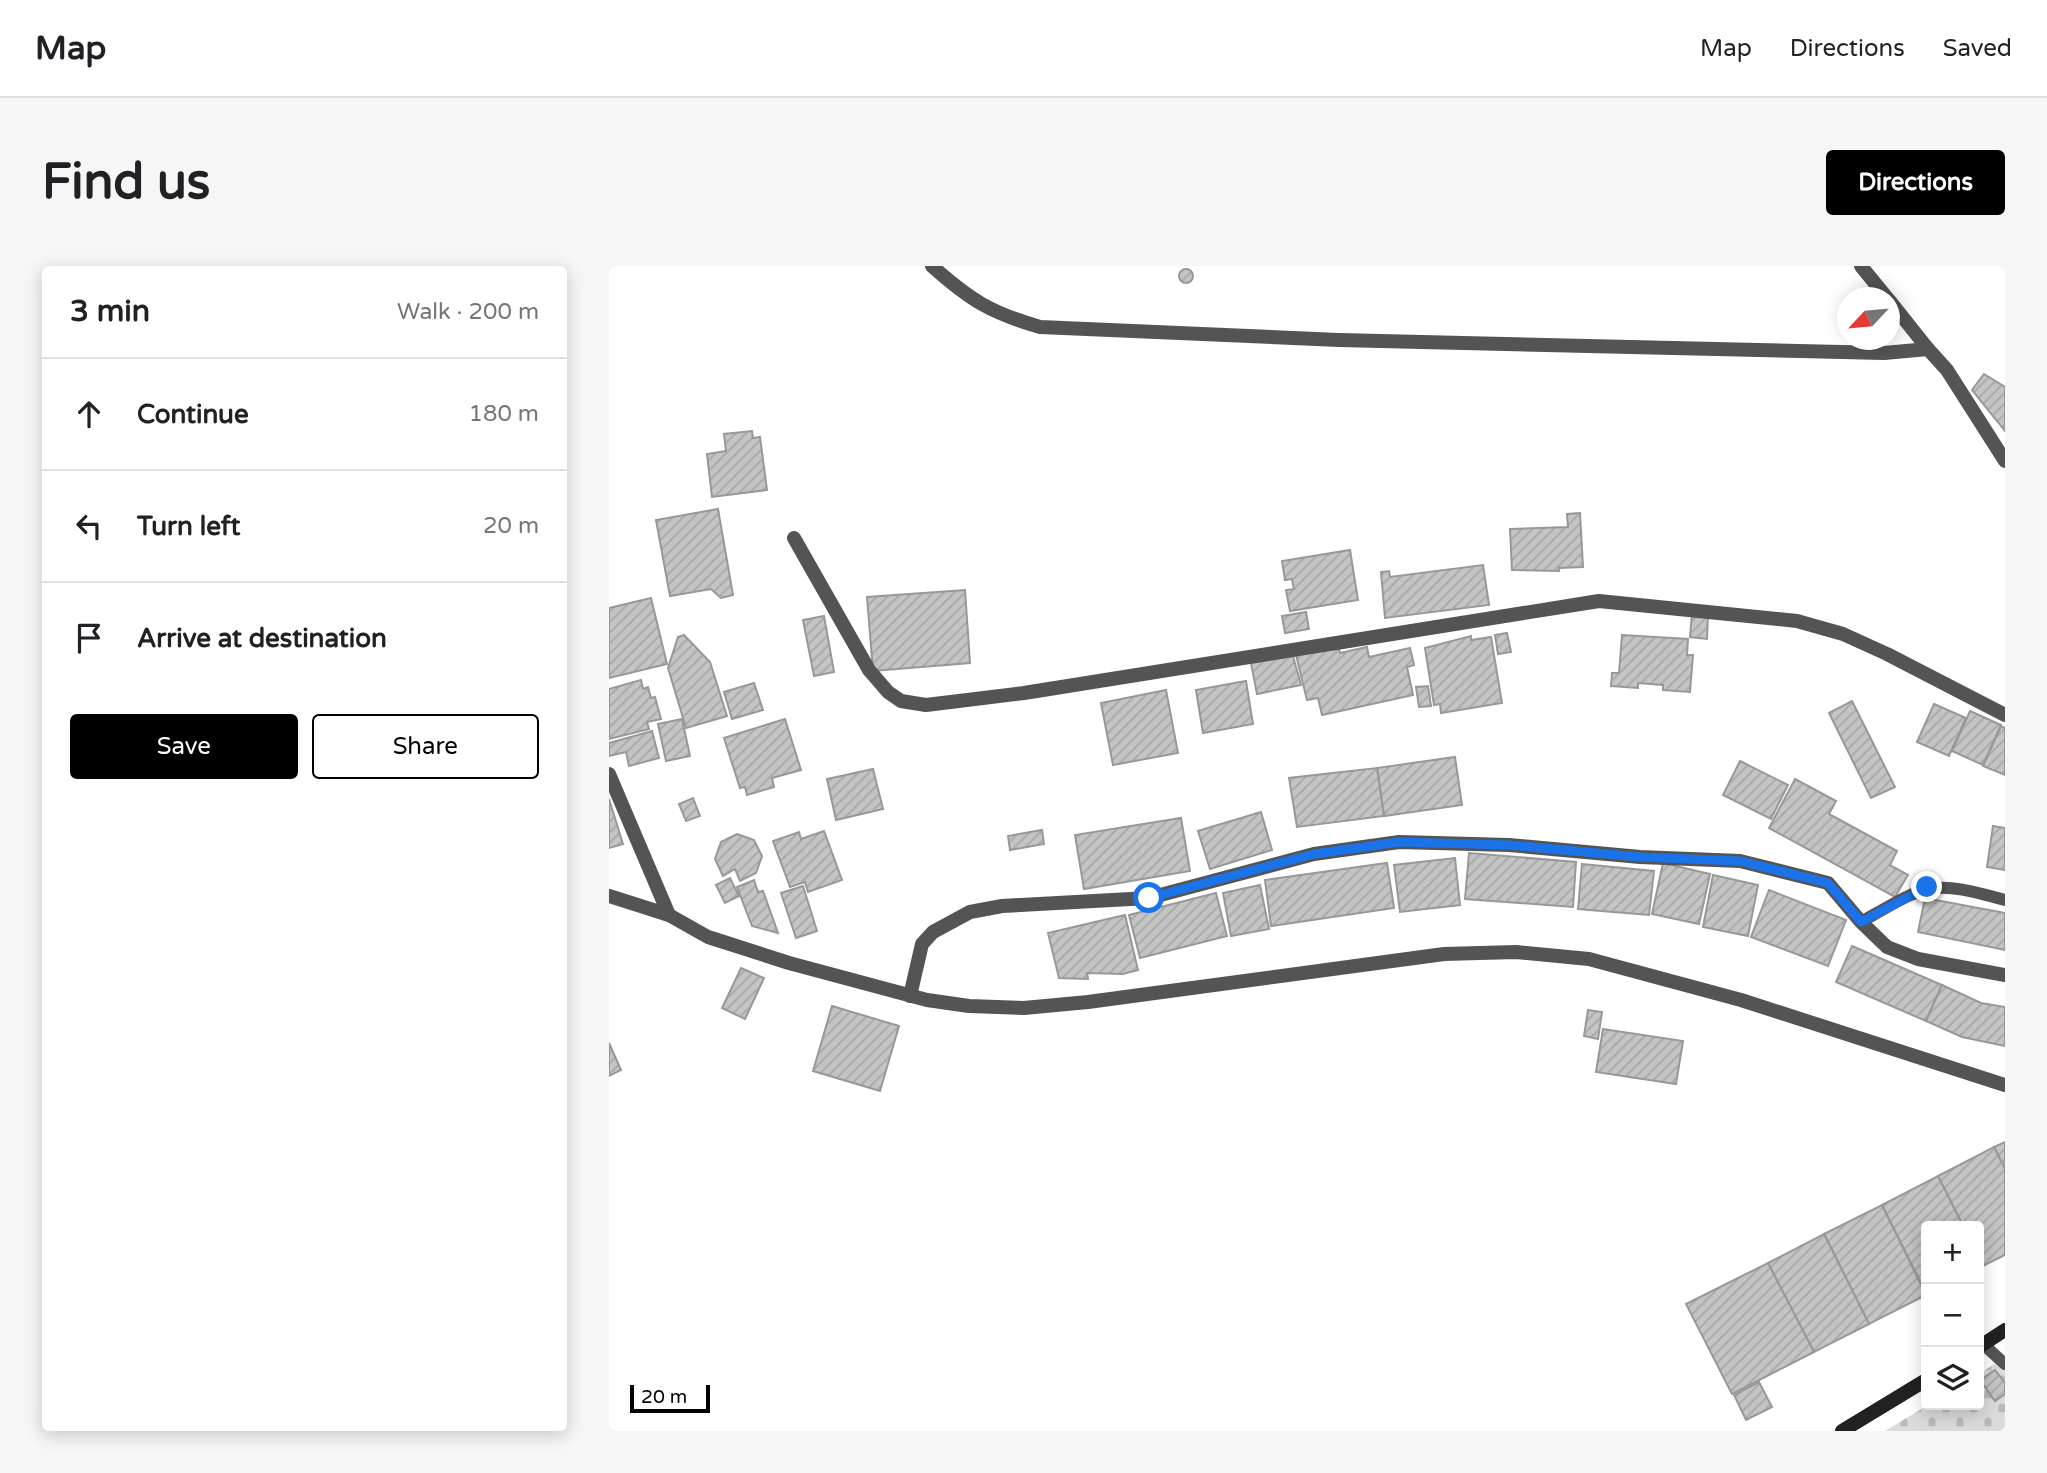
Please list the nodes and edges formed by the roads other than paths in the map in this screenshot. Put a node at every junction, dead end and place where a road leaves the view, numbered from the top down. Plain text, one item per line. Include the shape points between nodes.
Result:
1 (932, 266) edge
2 (1861, 266) edge
3 (1878, 287) edge
4 (1900, 314) edge
5 (1928, 349) junction
6 (2005, 461) edge
7 (794, 538) dead end
8 (2005, 715) edge
9 (609, 774) edge
10 (609, 896) edge
11 (2005, 900) edge
12 (669, 915) junction
13 (1861, 922) junction
14 (2005, 975) edge
15 (910, 996) junction
16 (2005, 1085) edge
17 (2005, 1331) edge
18 (1984, 1343) edge
19 (1984, 1347) edge
20 (2005, 1364) edge
21 (1921, 1383) edge
22 (1842, 1431) edge

1 - 5 street via 1000,316 1040,327 1339,340 1885,353
2 - 3 street
4 - 5 street
5 - 6 street via 1947,370
7 - 8 street via 869,670 901,701 926,705 1599,601 1808,624 1887,654
9 - 12 street
10 - 12 street
11 - 13 lane via 1958,887 1927,887
12 - 15 street via 708,937
13 - 14 street via 1887,947 1918,959
13 - 15 street via 1828,883 1740,861 1399,842 1314,854 1149,898 970,912 933,932 922,944
15 - 16 street via 969,1006 1024,1007 1164,993 1444,954 1516,952 1589,959 1646,974
17 - 18 main road
19 - 20 lane
21 - 22 main road

